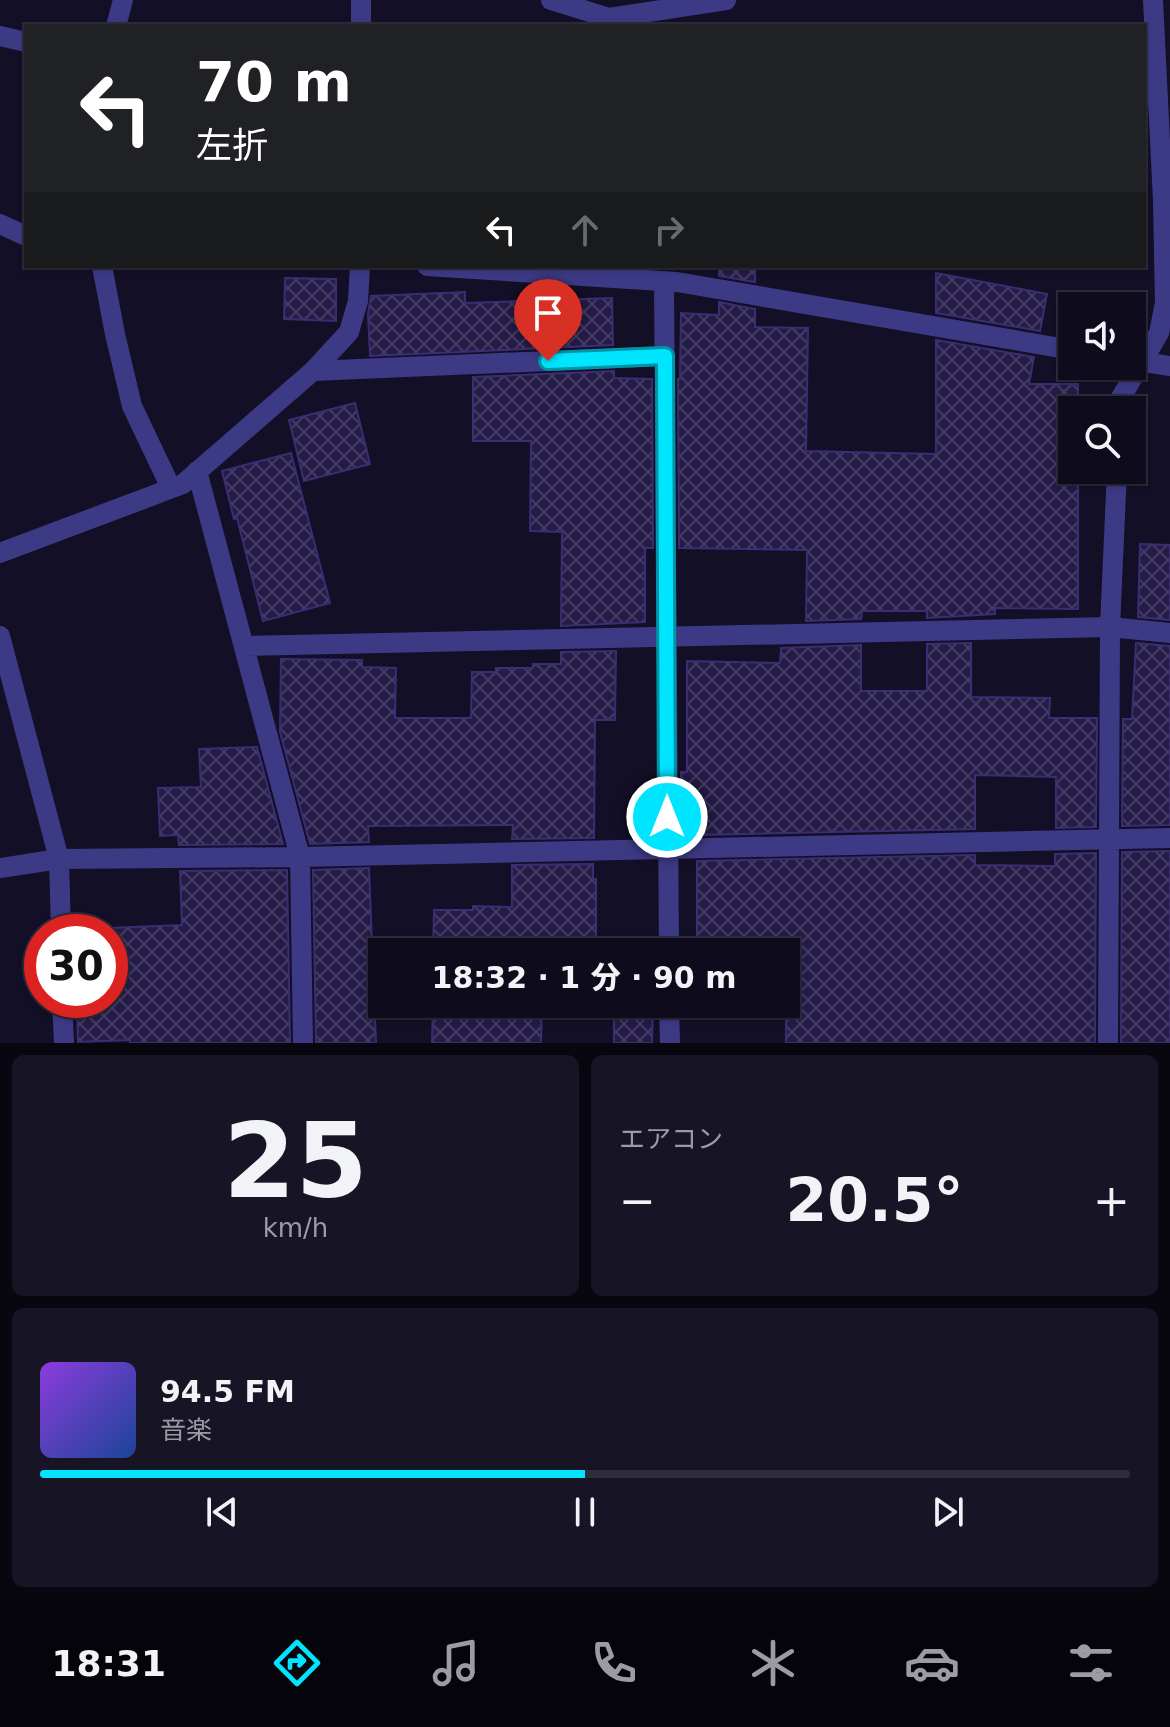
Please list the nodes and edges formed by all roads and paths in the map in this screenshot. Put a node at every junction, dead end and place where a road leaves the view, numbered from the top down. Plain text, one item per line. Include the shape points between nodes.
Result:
1 (123, 0) edge
2 (361, 0) edge
3 (551, 0) edge
4 (726, 0) edge
5 (1153, 0) edge
6 (117, 24) edge
7 (361, 24) edge
8 (0, 36) edge
9 (24, 42) edge
10 (0, 224) edge
11 (24, 235) edge
12 (102, 268) edge
13 (360, 268) edge
14 (457, 268) edge
15 (664, 282) junction
16 (1058, 348) edge
17 (1146, 348) edge
18 (665, 356) junction
19 (1146, 362) edge
20 (1170, 366) edge
21 (313, 371) junction
22 (197, 471) junction
23 (1116, 484) edge
24 (171, 488) junction
25 (0, 553) edge
26 (1110, 627) junction
27 (1170, 633) edge
28 (0, 636) edge
29 (666, 637) junction
30 (244, 646) junction
31 (1170, 838) edge
32 (1109, 839) junction
33 (667, 847) junction
34 (300, 857) junction
35 (59, 859) junction
36 (0, 868) edge
37 (61, 914) edge
38 (669, 938) edge
39 (63, 1018) edge
40 (669, 1018) edge
41 (64, 1043) edge
42 (303, 1043) edge
43 (670, 1043) edge
44 (1108, 1043) edge

1 - 6 street
2 - 7 street
3 - 4 street via 609,18
5 - 17 street via 1165,303 1159,333
8 - 9 street
10 - 11 street
12 - 24 street via 132,406
13 - 21 street via 349,332
14 - 15 street
15 - 16 street
15 - 18 street
18 - 21 street
18 - 29 street
19 - 20 street
21 - 22 street
22 - 24 street
22 - 30 street
23 - 26 street
24 - 25 street
26 - 27 street
26 - 29 street
26 - 32 street
28 - 35 street
29 - 30 street
29 - 33 street
30 - 34 street
31 - 32 street
32 - 33 street
32 - 44 street
33 - 34 street
33 - 38 street
34 - 35 street
34 - 42 street
35 - 36 street
35 - 37 street
39 - 41 street
40 - 43 street

